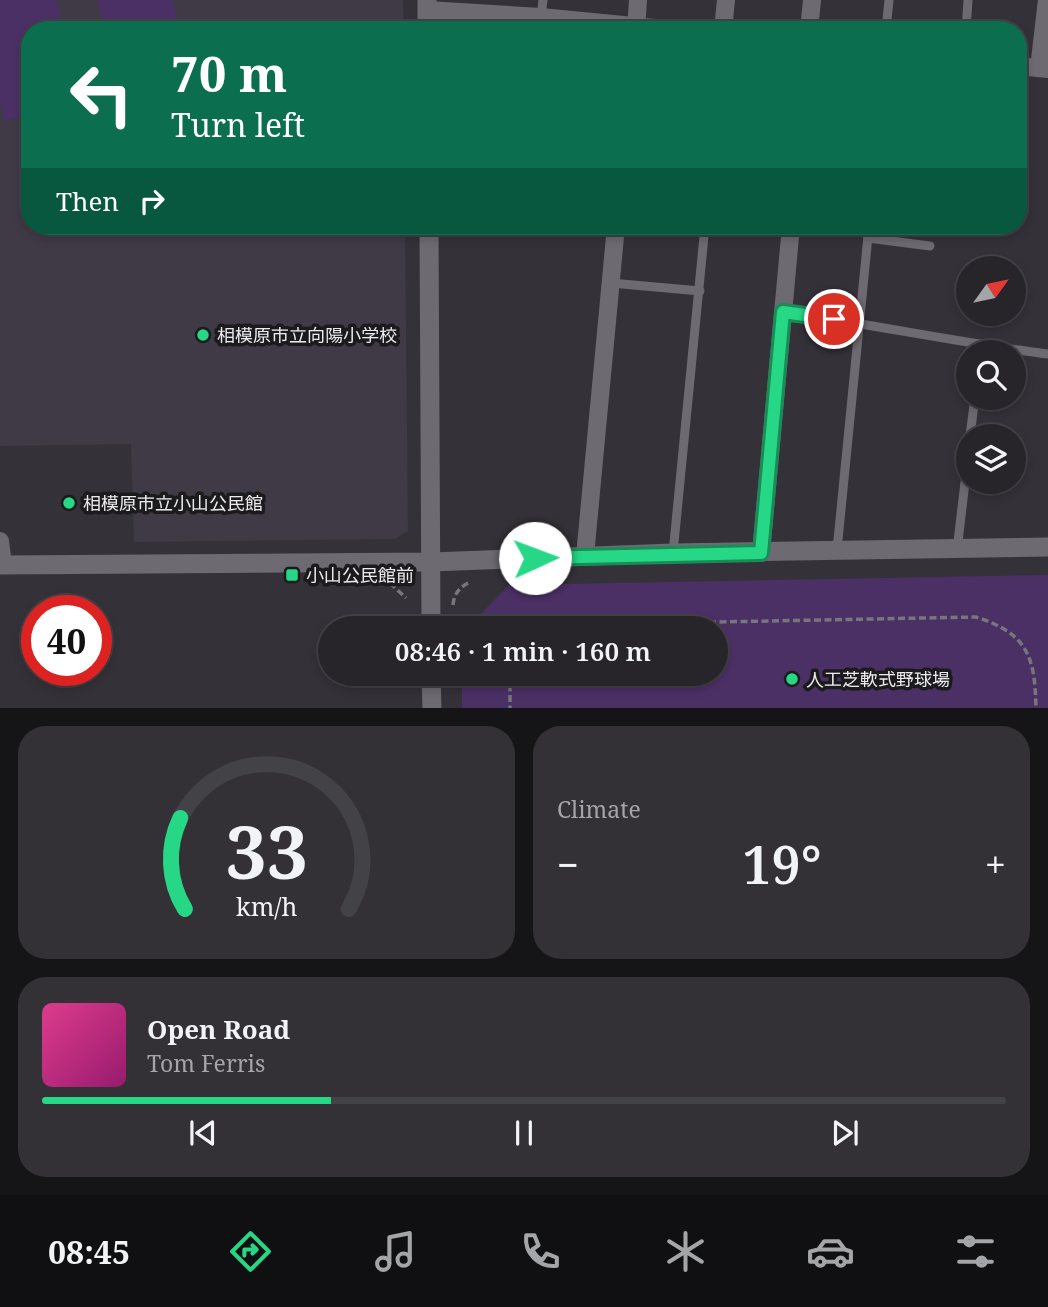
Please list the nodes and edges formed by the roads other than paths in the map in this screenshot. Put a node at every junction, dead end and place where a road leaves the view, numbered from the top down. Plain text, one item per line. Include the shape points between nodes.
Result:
1 (638, 0) edge
2 (726, 0) edge
3 (812, 0) edge
4 (889, 0) edge
5 (968, 0) edge
6 (1046, 0) edge
7 (427, 5) edge
8 (542, 8) edge
9 (603, 21) edge
10 (636, 21) edge
11 (724, 21) edge
12 (810, 21) edge
13 (887, 21) edge
14 (967, 21) edge
15 (1044, 68) edge
16 (429, 235) edge
17 (615, 235) edge
18 (704, 235) edge
19 (790, 235) edge
20 (868, 235) edge
21 (868, 238) junction
22 (930, 246) dead end
23 (611, 283) junction
24 (699, 291) junction
25 (783, 312) junction
26 (859, 322) junction
27 (956, 344) edge
28 (1026, 352) edge
29 (1048, 354) edge
30 (964, 494) edge
31 (0, 541) edge
32 (1048, 547) edge
33 (837, 550) junction
34 (957, 550) junction
35 (673, 553) junction
36 (761, 553) junction
37 (585, 556) junction
38 (431, 562) junction
39 (1, 565) edge
40 (431, 616) edge
41 (431, 686) edge
42 (432, 708) edge

1 - 10 street
2 - 11 street
3 - 12 street
4 - 13 lane
5 - 14 lane
6 - 15 street
7 - 8 street
8 - 9 street
16 - 38 street
17 - 23 street
18 - 24 lane
19 - 25 street
20 - 21 lane
21 - 22 lane
21 - 26 lane
23 - 24 lane
23 - 37 street
24 - 35 lane
25 - 26 lane
25 - 36 street
26 - 27 lane
26 - 33 lane
28 - 29 lane
30 - 34 lane
31 - 39 street
32 - 34 street
33 - 34 street
33 - 36 street
35 - 36 street
35 - 37 street
37 - 38 street
38 - 39 street
38 - 40 street
41 - 42 street

